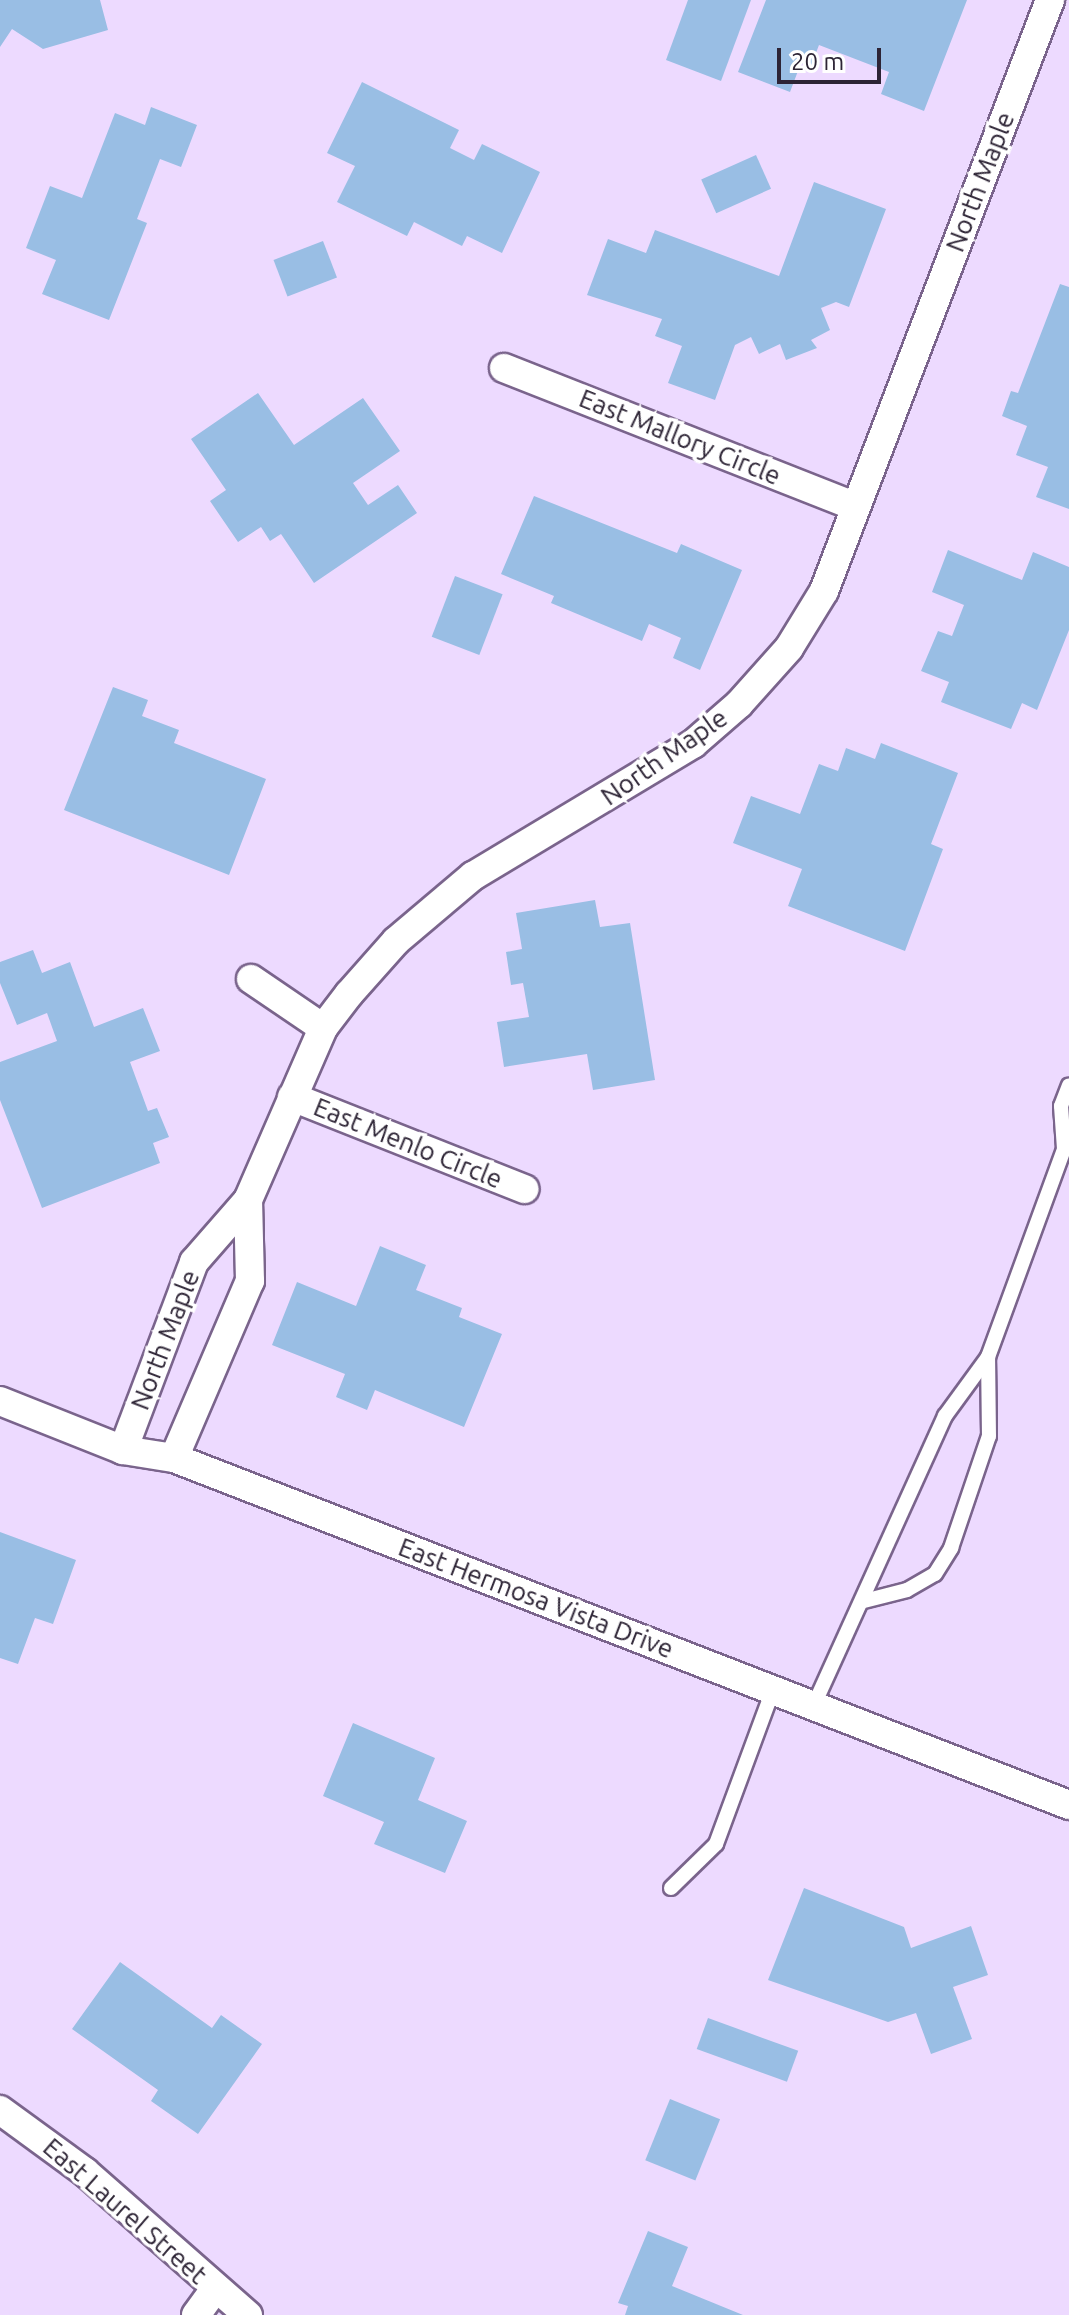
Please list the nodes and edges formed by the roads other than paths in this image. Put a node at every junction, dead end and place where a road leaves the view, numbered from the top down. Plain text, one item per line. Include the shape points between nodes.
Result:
1 (1050, 0) edge
2 (504, 368) dead end
3 (856, 507) junction
4 (251, 979) dead end
5 (323, 1028) junction
6 (1069, 1085) edge
7 (292, 1097) junction
8 (1066, 1147) edge
9 (524, 1189) dead end
10 (248, 1200) junction
11 (988, 1357) junction
12 (0, 1401) edge
13 (123, 1450) junction
14 (174, 1458) junction
15 (864, 1601) junction
16 (773, 1690) junction
17 (813, 1707) junction
18 (1069, 1805) edge
19 (671, 1888) dead end
20 (0, 2110) edge
21 (215, 2289) junction
22 (196, 2315) edge
23 (248, 2315) edge

1 - 3 street, North Maple
2 - 3 street, East Mallory Circle
3 - 5 street, North Maple via 824,591 789,648 739,704 693,744 473,876 396,941
4 - 5 street
5 - 7 street, North Maple
6 - 8 lane via 1061,1106
7 - 9 street, East Menlo Circle
7 - 10 street, North Maple
8 - 11 lane
10 - 13 street, North Maple via 194,1262
10 - 14 street, North Maple via 250,1281
11 - 15 lane via 945,1416
11 - 15 lane via 989,1436 951,1548 935,1574 907,1590
12 - 13 street, East Hermosa Vista Drive
13 - 14 street, East Hermosa Vista Drive
14 - 16 street, East Hermosa Vista Drive
15 - 17 lane
16 - 17 street, East Hermosa Vista Drive
16 - 19 lane via 716,1844
17 - 18 street, East Hermosa Vista Drive
20 - 21 street, East Laurel Street via 85,2172
21 - 22 street
21 - 23 street, East Laurel Street

